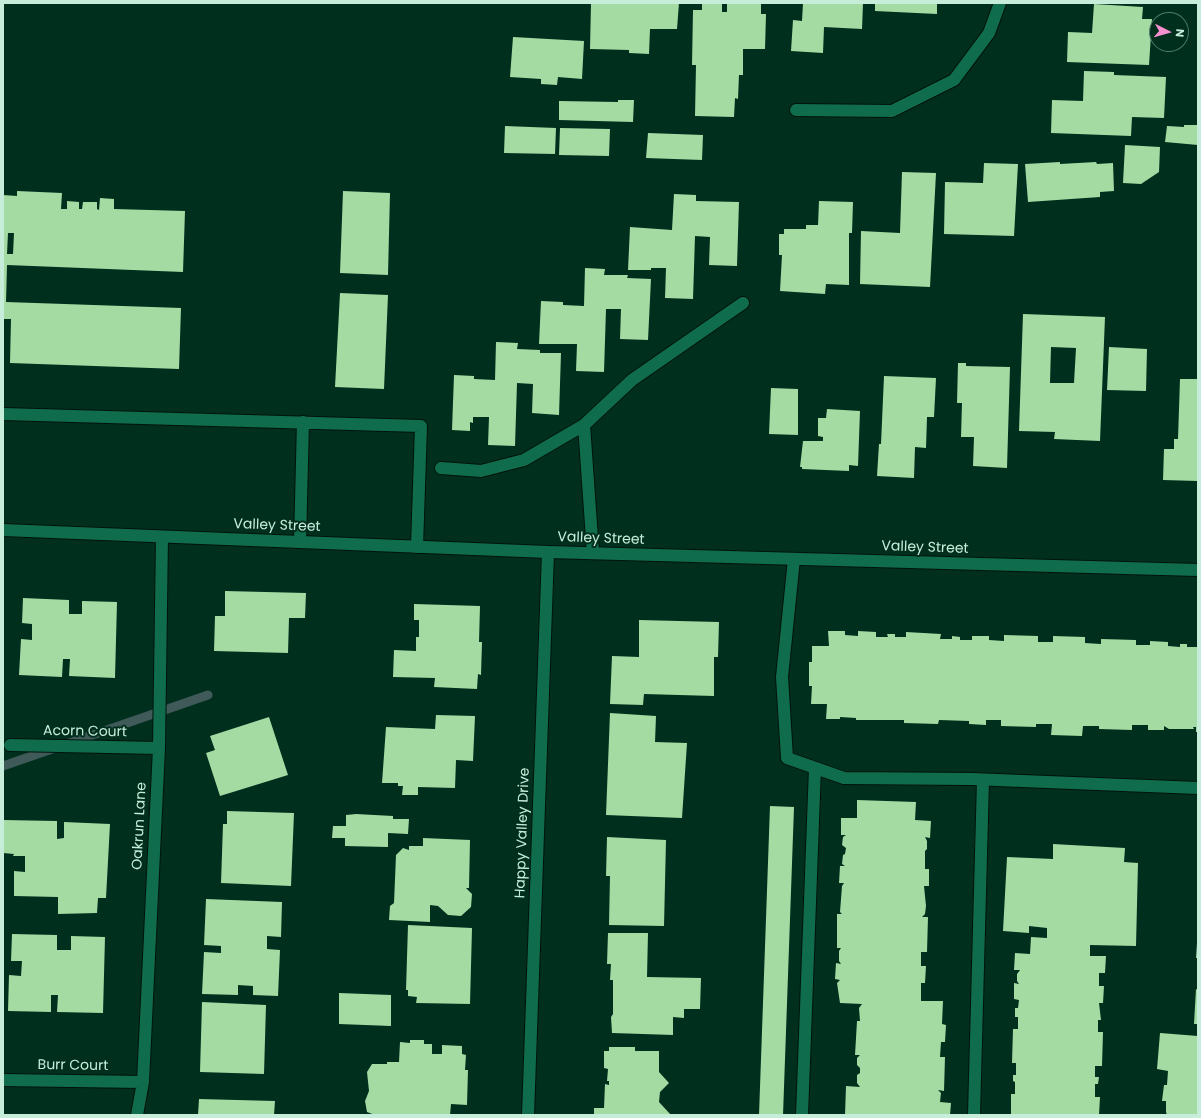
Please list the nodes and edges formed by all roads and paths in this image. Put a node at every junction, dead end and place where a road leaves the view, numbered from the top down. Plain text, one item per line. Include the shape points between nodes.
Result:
1 (1000, 3) edge
2 (796, 110) dead end
3 (742, 303) dead end
4 (3, 414) edge
5 (303, 422) junction
6 (584, 425) junction
7 (441, 468) dead end
8 (3, 530) edge
9 (162, 537) junction
10 (300, 542) junction
11 (417, 547) junction
12 (548, 552) junction
13 (594, 553) junction
14 (794, 559) junction
15 (1198, 570) edge
16 (10, 745) dead end
17 (159, 748) junction
18 (815, 768) junction
19 (983, 780) junction
20 (1198, 788) edge
21 (3, 1080) edge
22 (143, 1082) junction
23 (137, 1115) edge
24 (528, 1115) edge
25 (802, 1115) edge
26 (974, 1115) edge

1 - 2 street via 989,34 954,80 892,112
3 - 6 street via 632,380
4 - 5 street
5 - 10 street
5 - 11 street via 421,426
6 - 7 street via 524,460 481,471
6 - 13 street
8 - 9 street, Valley Street
9 - 10 street, Valley Street
9 - 17 street, Oakrun Lane
10 - 11 street, Valley Street
11 - 12 street, Valley Street
12 - 13 street, Valley Street
12 - 24 street, Happy Valley Drive
13 - 14 street, Valley Street
14 - 15 street, Valley Street
14 - 18 street via 782,677 787,758
16 - 17 street, Acorn Court
17 - 22 street, Oakrun Lane
18 - 19 street via 844,778
18 - 25 street
19 - 20 street
19 - 26 street
21 - 22 street, Burr Court
22 - 23 street, Oakrun Lane

